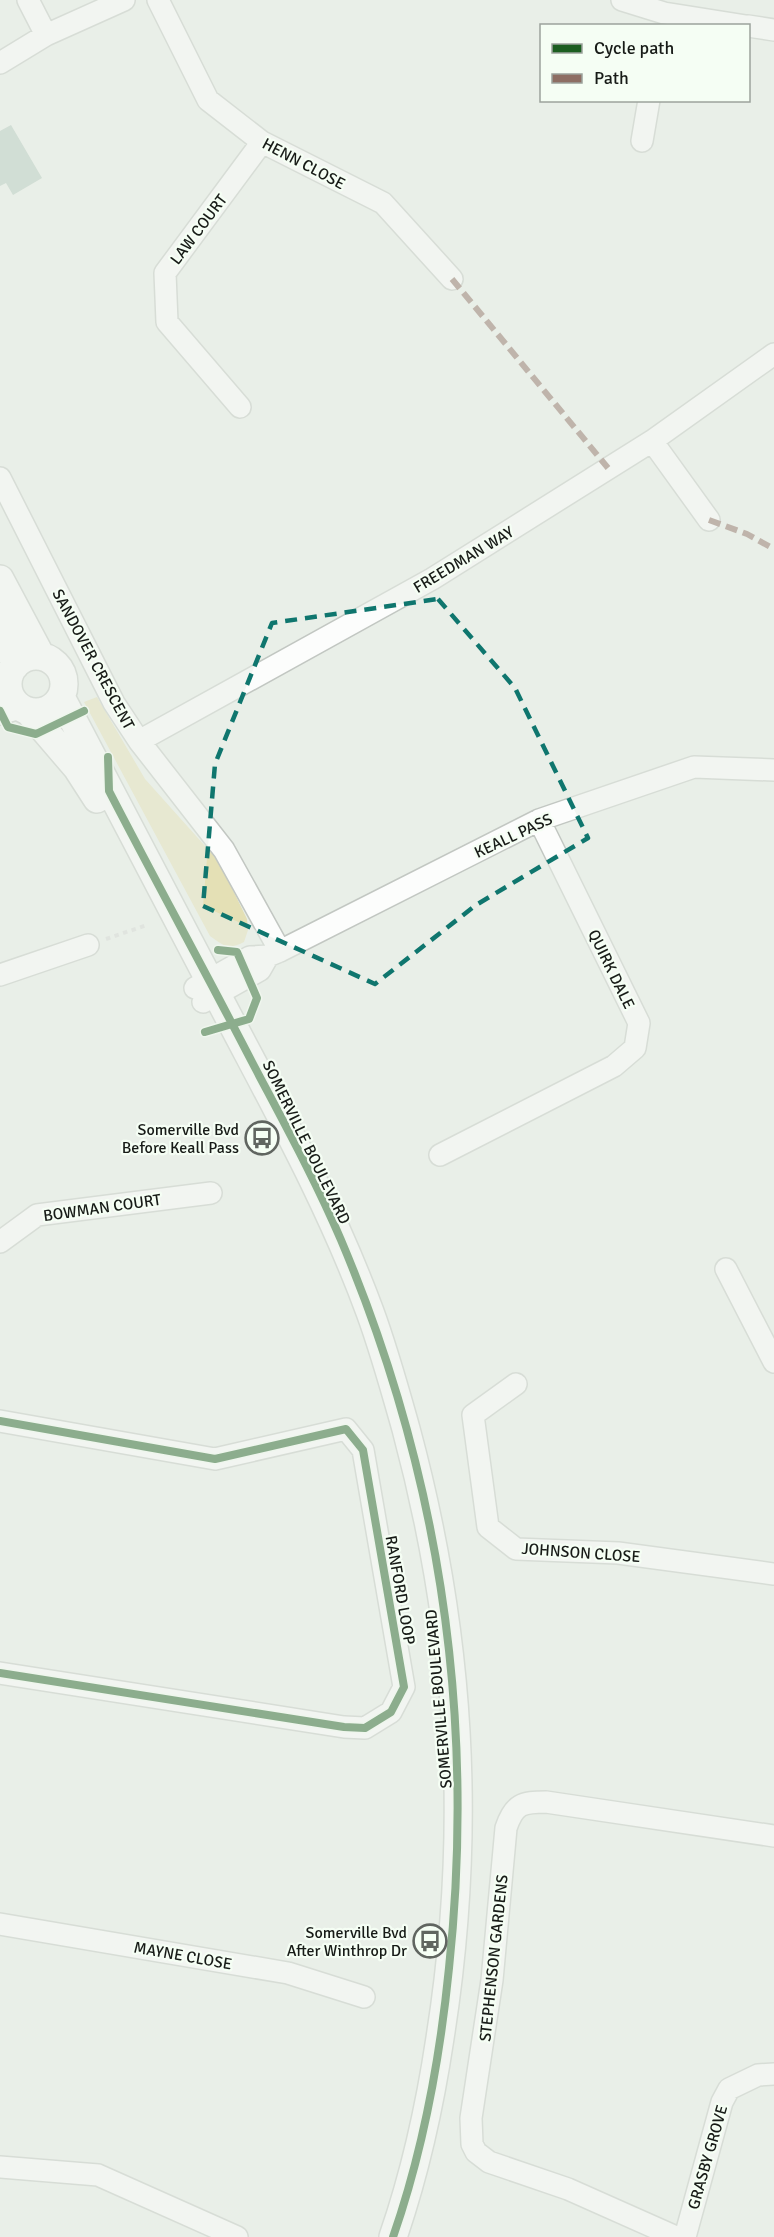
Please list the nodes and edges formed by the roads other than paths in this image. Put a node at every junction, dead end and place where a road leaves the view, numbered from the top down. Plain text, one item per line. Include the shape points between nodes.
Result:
1 (28, 0) edge
2 (123, 0) edge
3 (158, 0) edge
4 (622, 0) edge
5 (663, 19) edge
6 (723, 24) edge
7 (750, 26) edge
8 (774, 30) edge
9 (46, 35) junction
10 (0, 63) edge
11 (649, 102) edge
12 (642, 141) dead end
13 (262, 142) junction
14 (452, 279) dead end
15 (774, 354) edge
16 (240, 407) dead end
17 (652, 441) junction
18 (0, 478) edge
19 (710, 520) dead end
20 (0, 579) edge
21 (0, 620) edge
22 (41, 656) junction
23 (7, 679) edge
24 (61, 697) junction
25 (16, 711) edge
26 (139, 741) junction
27 (774, 770) edge
28 (539, 820) junction
29 (88, 945) road end
30 (274, 953) junction
31 (0, 975) edge
32 (207, 992) junction
33 (440, 1155) dead end
34 (211, 1193) dead end
35 (0, 1242) edge
36 (726, 1269) dead end
37 (774, 1362) edge
38 (516, 1384) dead end
39 (0, 1421) edge
40 (774, 1574) edge
41 (0, 1673) edge
42 (774, 1836) edge
43 (0, 1924) edge
44 (364, 1997) dead end
45 (774, 2074) edge
46 (0, 2167) edge
47 (237, 2237) edge
48 (377, 2237) edge
49 (393, 2237) edge
50 (676, 2237) edge
51 (685, 2237) edge

1 - 9 street
2 - 9 street
3 - 13 street, HENN CLOSE via 208,100
4 - 5 street
5 - 6 street
7 - 8 street
9 - 10 street
11 - 12 street
13 - 14 street, HENN CLOSE via 383,203
13 - 16 street, LAW COURT via 165,273 167,322
15 - 17 street, FREEDMAN WAY
17 - 19 street
17 - 26 street, FREEDMAN WAY via 432,579
18 - 26 street, SANDOVER CRESCENT via 114,703
20 - 22 main road
21 - 23 main road via 8,636
22 - 23 main road via 22,660
22 - 24 main road via 61,671
23 - 25 main road
24 - 25 main road via 47,710
24 - 32 main road, SOMERVILLE BOULEVARD
25 - 32 main road, SOMERVILLE BOULEVARD via 77,768
26 - 30 street, SANDOVER CRESCENT via 224,850
27 - 28 street, KEALL PASS via 694,767
28 - 30 street, KEALL PASS
28 - 33 street, QUIRK DALE via 639,1023 635,1048 614,1066
29 - 31 street
30 - 32 street, KEALL PASS via 250,957
32 - 48 main road, SOMERVILLE BOULEVARD via 359,1328 405,1479 432,1622 444,1813 442,1891 416,2089
32 - 49 main road, SOMERVILLE BOULEVARD via 299,1150 370,1312 427,1512 451,1651 459,1785 446,2002 418,2153
34 - 35 street, BOWMAN COURT via 37,1215
36 - 37 street
38 - 40 street, JOHNSON CLOSE via 473,1415 488,1527 516,1549 618,1553
39 - 41 street, RANFORD LOOP via 214,1459 346,1429 363,1450 404,1687 391,1712 364,1728
42 - 50 street, STEPHENSON GARDENS via 537,1802 518,1806 506,1828 492,1980 471,2118 472,2144 489,2162 568,2189
43 - 44 street, MAYNE CLOSE via 288,1973
45 - 51 street, GRASBY GROVE via 758,2075 729,2089 722,2102
46 - 47 street via 98,2175

